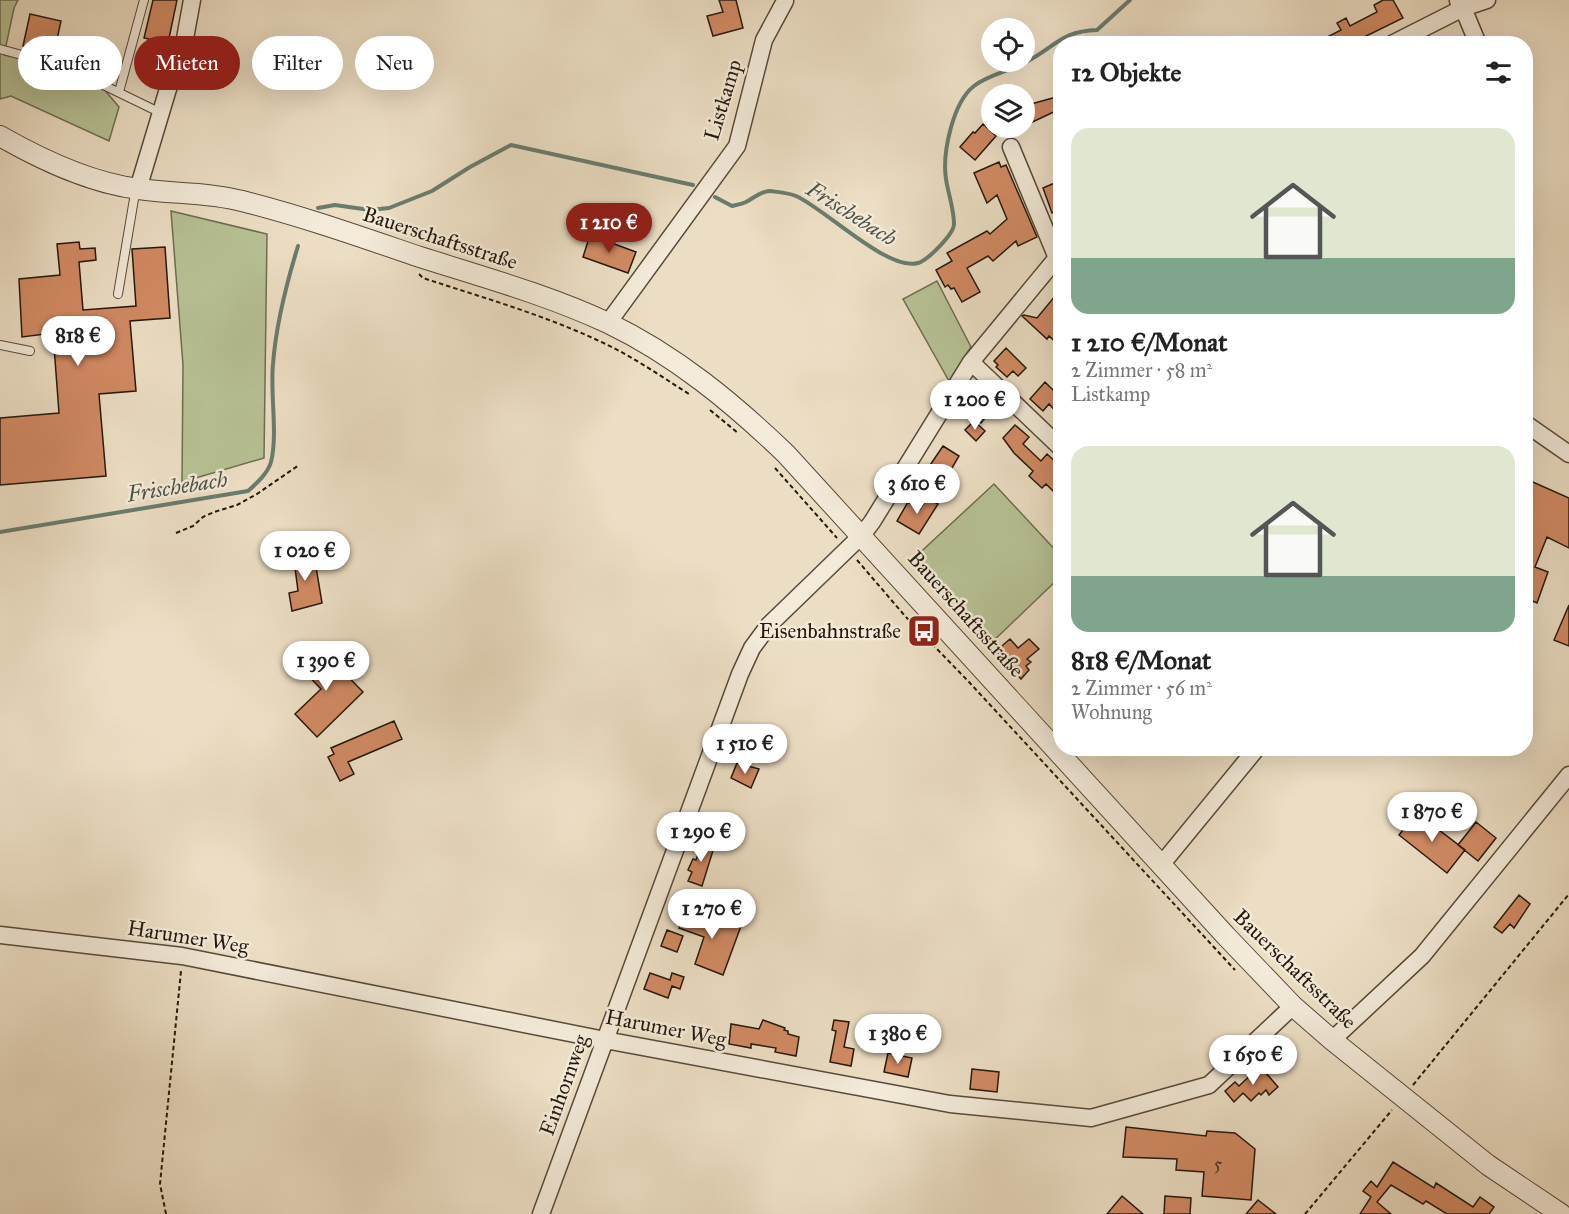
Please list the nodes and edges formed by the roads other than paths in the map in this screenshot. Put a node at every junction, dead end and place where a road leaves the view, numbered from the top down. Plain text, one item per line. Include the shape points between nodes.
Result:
1 (144, 0) edge
2 (192, 0) edge
3 (1487, 0) edge
4 (785, 1) edge
5 (1460, 4) edge
6 (1406, 36) edge
7 (1474, 36) edge
8 (0, 49) edge
9 (119, 92) junction
10 (161, 113) junction
11 (0, 136) edge
12 (1011, 147) dead end
13 (138, 189) junction
14 (1053, 242) edge
15 (1053, 263) edge
16 (118, 294) dead end
17 (608, 323) junction
18 (0, 345) edge
19 (30, 351) dead end
20 (971, 362) junction
21 (1533, 429) edge
22 (1053, 440) edge
23 (1569, 454) edge
24 (862, 535) junction
25 (1053, 746) edge
26 (1062, 756) edge
27 (1250, 756) edge
28 (1569, 775) edge
29 (1161, 866) junction
30 (0, 935) edge
31 (1293, 1006) junction
32 (605, 1040) junction
33 (1332, 1040) junction
34 (541, 1214) edge
35 (1561, 1214) edge

1 - 9 lane
2 - 10 street via 184,44
3 - 5 street
4 - 17 street, Listkamp via 765,40 737,146
5 - 6 street
5 - 7 street
8 - 9 lane via 63,66
9 - 10 lane
10 - 13 street
11 - 13 street, Bauerschaftsstraße via 84,175
12 - 14 street
13 - 16 lane
13 - 17 street, Bauerschaftsstraße via 241,201 547,298
15 - 20 street
17 - 24 street, Bauerschaftsstraße via 661,352 753,422
18 - 19 lane
20 - 22 street
20 - 24 street
21 - 23 street
24 - 25 street, Bauerschaftsstraße
24 - 32 street, Einhornweg via 769,625 752,648
26 - 29 street, Bauerschaftsstraße
27 - 29 street
28 - 33 street via 1422,956
29 - 31 street, Bauerschaftsstraße
30 - 32 street, Harumer Weg via 182,956
31 - 32 street, Harumer Weg via 1209,1085 1090,1118 950,1104
31 - 33 street, Bauerschaftsstraße
32 - 34 street, Einhornweg
33 - 35 street, Bauerschaftsstraße via 1488,1166

